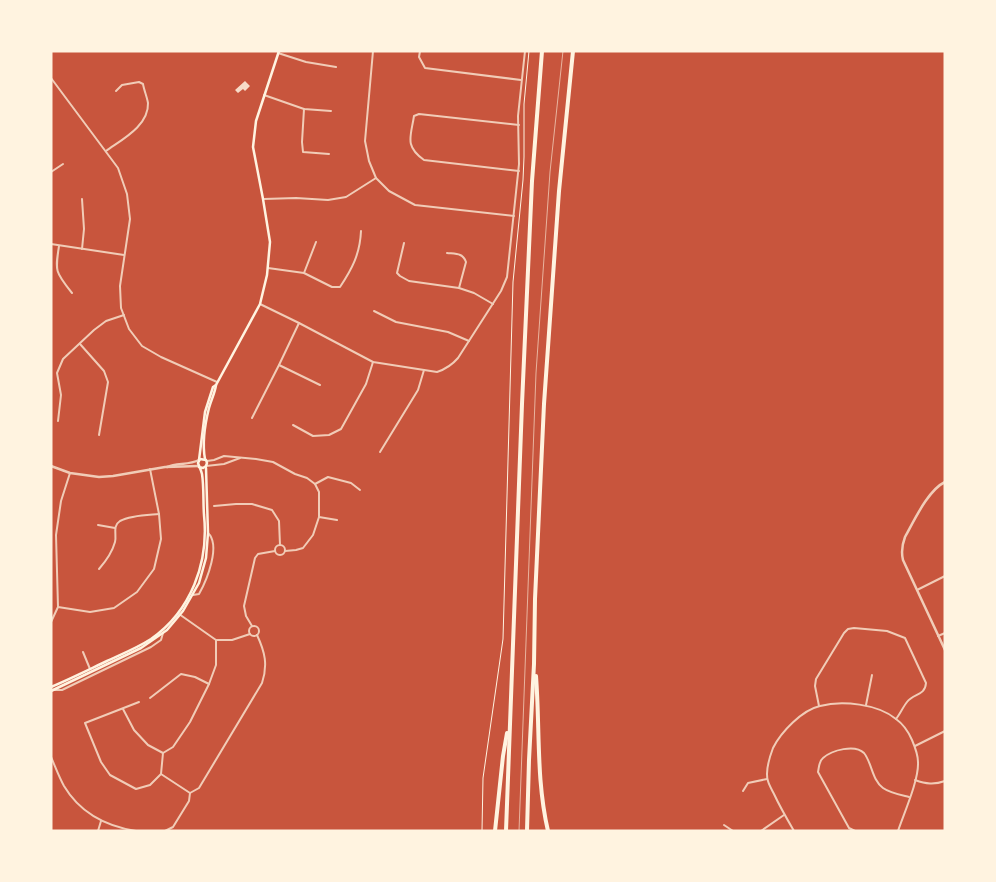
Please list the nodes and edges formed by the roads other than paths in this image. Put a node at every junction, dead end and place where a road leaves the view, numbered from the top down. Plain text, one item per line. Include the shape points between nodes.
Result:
1 (373, 51) edge
2 (420, 51) edge
3 (524, 51) edge
4 (542, 51) edge
5 (573, 51) edge
6 (279, 52) edge
7 (336, 67) dead end
8 (51, 78) edge
9 (522, 80) junction
10 (116, 91) dead end
11 (264, 95) junction
12 (304, 108) junction
13 (331, 111) dead end
14 (519, 125) junction
15 (106, 151) junction
16 (329, 154) dead end
17 (63, 164) dead end
18 (519, 171) junction
19 (51, 172) edge
20 (376, 178) junction
21 (82, 199) dead end
22 (263, 199) junction
23 (514, 216) junction
24 (361, 231) dead end
25 (316, 242) dead end
26 (404, 243) dead end
27 (51, 244) edge
28 (59, 246) junction
29 (82, 249) junction
30 (447, 253) dead end
31 (124, 255) junction
32 (268, 268) junction
33 (304, 273) junction
34 (459, 288) junction
35 (72, 293) dead end
36 (260, 304) junction
37 (493, 304) junction
38 (374, 312) dead end
39 (124, 315) junction
40 (299, 323) junction
41 (469, 341) junction
42 (80, 344) junction
43 (373, 362) junction
44 (280, 365) junction
45 (424, 370) junction
46 (57, 374) junction
47 (51, 375) edge
48 (216, 384) junction
49 (320, 384) dead end
50 (252, 418) dead end
51 (58, 421) dead end
52 (293, 425) dead end
53 (99, 436) dead end
54 (380, 452) dead end
55 (243, 458) junction
56 (199, 460) junction
57 (206, 460) junction
58 (51, 466) edge
59 (199, 466) junction
60 (206, 466) junction
61 (165, 467) junction
62 (150, 469) junction
63 (70, 473) junction
64 (945, 482) edge
65 (315, 484) junction
66 (360, 490) dead end
67 (214, 506) dead end
68 (159, 514) junction
69 (319, 517) junction
70 (337, 520) dead end
71 (98, 525) dead end
72 (115, 528) junction
73 (208, 533) junction
74 (280, 545) junction
75 (275, 551) junction
76 (285, 551) junction
77 (99, 569) dead end
78 (945, 576) edge
79 (917, 590) junction
80 (193, 595) junction
81 (58, 607) junction
82 (179, 614) junction
83 (51, 622) edge
84 (252, 626) junction
85 (945, 633) edge
86 (250, 634) junction
87 (257, 635) junction
88 (938, 636) junction
89 (216, 640) junction
90 (945, 650) edge
91 (83, 652) dead end
92 (534, 664) junction
93 (90, 669) junction
94 (872, 675) dead end
95 (210, 684) junction
96 (52, 689) edge
97 (150, 698) dead end
98 (139, 702) dead end
99 (866, 705) junction
100 (819, 706) junction
101 (123, 709) junction
102 (896, 719) junction
103 (509, 726) junction
104 (945, 732) edge
105 (915, 746) junction
106 (163, 753) junction
107 (51, 757) edge
108 (161, 774) junction
109 (767, 779) junction
110 (915, 780) junction
111 (945, 781) edge
112 (744, 791) dead end
113 (190, 793) junction
114 (909, 798) junction
115 (784, 815) junction
116 (101, 821) junction
117 (724, 825) dead end
118 (98, 831) edge
119 (136, 831) edge
120 (165, 831) edge
121 (495, 831) edge
122 (506, 831) edge
123 (527, 831) edge
124 (548, 831) edge
125 (733, 831) edge
126 (761, 831) edge
127 (794, 831) edge
128 (856, 831) edge
129 (898, 831) edge

1 - 20 street via 365,141
2 - 9 street via 425,68
3 - 9 street
4 - 103 highway via 532,181
5 - 92 highway via 544,404
6 - 7 street via 306,62
6 - 11 main road
8 - 15 street
9 - 14 street
10 - 15 street via 122,85 139,82 143,84 148,104 141,124
11 - 12 street
11 - 22 main road via 253,147
12 - 13 street
12 - 16 street via 303,152
14 - 18 street
14 - 18 street via 419,114 414,116 410,133 415,154 424,160
15 - 31 street via 118,168 128,194 130,219
17 - 19 street
18 - 23 street
20 - 22 street via 346,197 328,200
20 - 23 street via 389,191 415,205
21 - 29 street
22 - 32 main road via 270,242
23 - 37 street via 507,277
24 - 33 street via 352,268 340,287 332,287
25 - 33 street
26 - 34 street via 397,273 400,276 409,281
27 - 28 street
28 - 29 street
28 - 35 street via 56,270
29 - 31 street
30 - 34 street via 465,258
31 - 39 street via 120,286
32 - 33 street
32 - 36 main road
34 - 37 street
36 - 40 street
36 - 48 main road
37 - 41 street
38 - 41 street via 396,322 448,332
39 - 42 street via 106,321
39 - 48 street via 128,329 142,346
40 - 43 street
40 - 44 street
41 - 45 street via 452,365 437,372
42 - 46 street via 63,359
42 - 53 street via 104,371 108,382
43 - 45 street
43 - 52 street via 366,384 341,428 329,435 313,436
44 - 49 street
44 - 50 street
45 - 54 street via 418,390
46 - 47 street
46 - 51 street via 61,395
48 - 56 main road via 205,412
48 - 57 main road via 205,432
55 - 57 street via 224,456
55 - 60 street
55 - 65 street via 273,462
56 - 57 main road
56 - 59 main road
56 - 61 street
57 - 60 main road
58 - 63 street
59 - 60 main road
59 - 61 street
59 - 82 main road via 205,523 203,558
60 - 73 main road
61 - 62 street
62 - 63 street via 99,477
62 - 68 street
63 - 81 street via 61,501 56,535
64 - 79 street via 931,493 903,543 903,560
65 - 66 street via 328,476 351,483
65 - 69 street via 319,492
67 - 74 street via 252,504 272,510 279,521
68 - 72 street via 128,518 118,522
68 - 81 street via 161,539 154,569 137,592 114,608 90,612
69 - 70 street
69 - 76 street via 313,535 303,548
71 - 72 street
72 - 77 street via 115,542 107,561
73 - 80 main road via 204,566
73 - 80 street via 212,536 214,550 210,567 199,594
74 - 75 street
74 - 76 street
75 - 76 street via 281,555
75 - 84 street via 258,554 255,558 244,606
78 - 79 street
79 - 88 street
80 - 82 main road
81 - 83 street
82 - 89 street
82 - 93 main road via 151,639
82 - 96 main road via 162,633 141,648
84 - 86 street
84 - 87 street via 259,628
85 - 88 street
86 - 87 street
86 - 89 street via 232,640
87 - 113 street via 264,652 266,673 262,683 199,788
88 - 90 street
89 - 95 street via 216,665
91 - 93 street
92 - 123 highway
92 - 124 highway via 539,771
93 - 96 main road
94 - 99 street
95 - 97 street via 182,674
95 - 106 street via 173,747
98 - 101 street
99 - 100 street
99 - 102 street
100 - 102 street via 816,679 844,633 854,628 887,631 905,638 926,683 923,692 908,700
100 - 109 street via 789,725 777,739 769,757
101 - 106 street via 134,730
101 - 108 street via 86,723 101,762 110,775 136,789 150,785
102 - 105 street via 909,733
103 - 121 highway
103 - 122 highway
104 - 105 street
105 - 110 street via 918,762
106 - 108 street
107 - 116 street via 64,786 82,809
108 - 113 street
109 - 112 street via 748,783
109 - 115 street
110 - 111 street via 930,784
110 - 114 street
113 - 120 street via 189,802 173,827
114 - 128 street via 883,788 863,753 847,748 823,758 818,772 849,828
114 - 129 street
115 - 126 street
115 - 127 street
116 - 118 street
116 - 119 street
117 - 125 street

